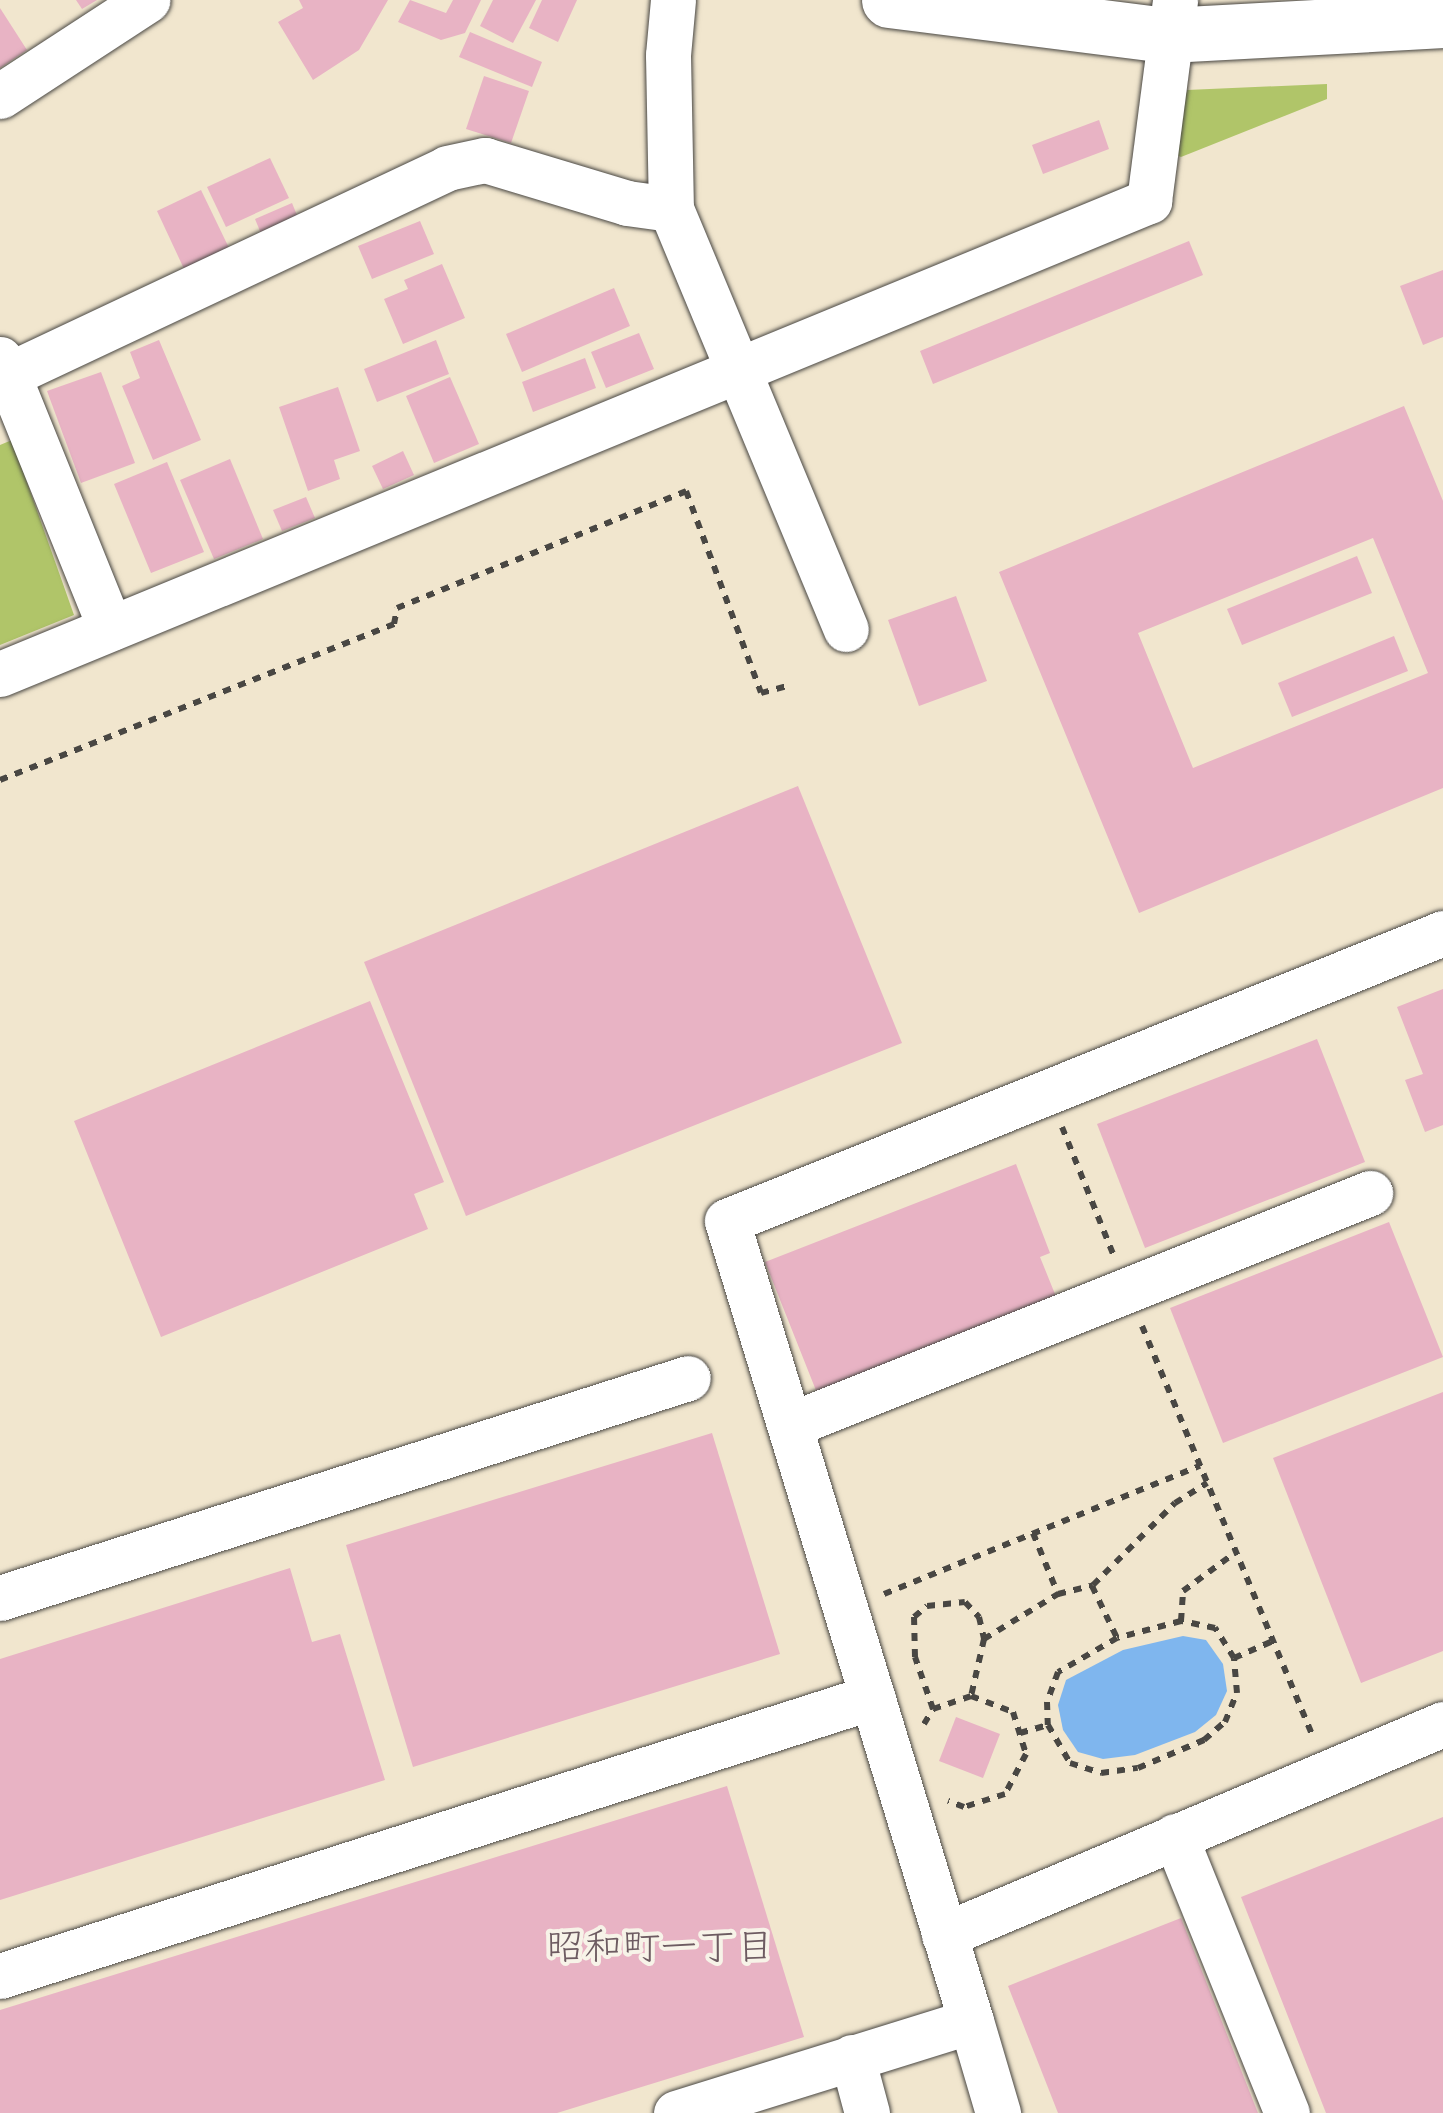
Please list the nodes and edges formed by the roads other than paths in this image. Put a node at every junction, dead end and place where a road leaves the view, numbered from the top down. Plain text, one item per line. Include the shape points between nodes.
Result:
1 (146, 0) edge
2 (673, 0) edge
3 (889, 0) edge
4 (1172, 18) edge
5 (1443, 20) edge
6 (0, 96) edge
7 (671, 209) junction
8 (739, 366) junction
9 (4, 367) edge
10 (110, 628) junction
11 (846, 629) dead end
12 (0, 674) edge
13 (1443, 933) edge
14 (1370, 1193) dead end
15 (688, 1378) dead end
16 (790, 1425) junction
17 (0, 1598) edge
18 (872, 1697) junction
19 (1443, 1724) edge
20 (1175, 1836) junction
21 (944, 1935) junction
22 (0, 1976) edge
23 (971, 2021) junction
24 (852, 2058) junction
25 (676, 2113) edge
26 (867, 2113) edge
27 (998, 2113) edge
28 (1287, 2113) edge

1 - 6 street
2 - 7 street
3 - 4 main road
4 - 5 main road
4 - 8 street via 1149,200
7 - 8 street
7 - 9 street via 485,160 447,168
8 - 10 street
8 - 11 street
9 - 10 street
10 - 12 street
13 - 16 street via 727,1221
14 - 16 street
15 - 17 street
16 - 18 street
18 - 21 street
18 - 22 street
19 - 20 street
20 - 21 street
20 - 28 street
21 - 23 street
23 - 24 street
23 - 27 street
24 - 25 street
24 - 26 street

